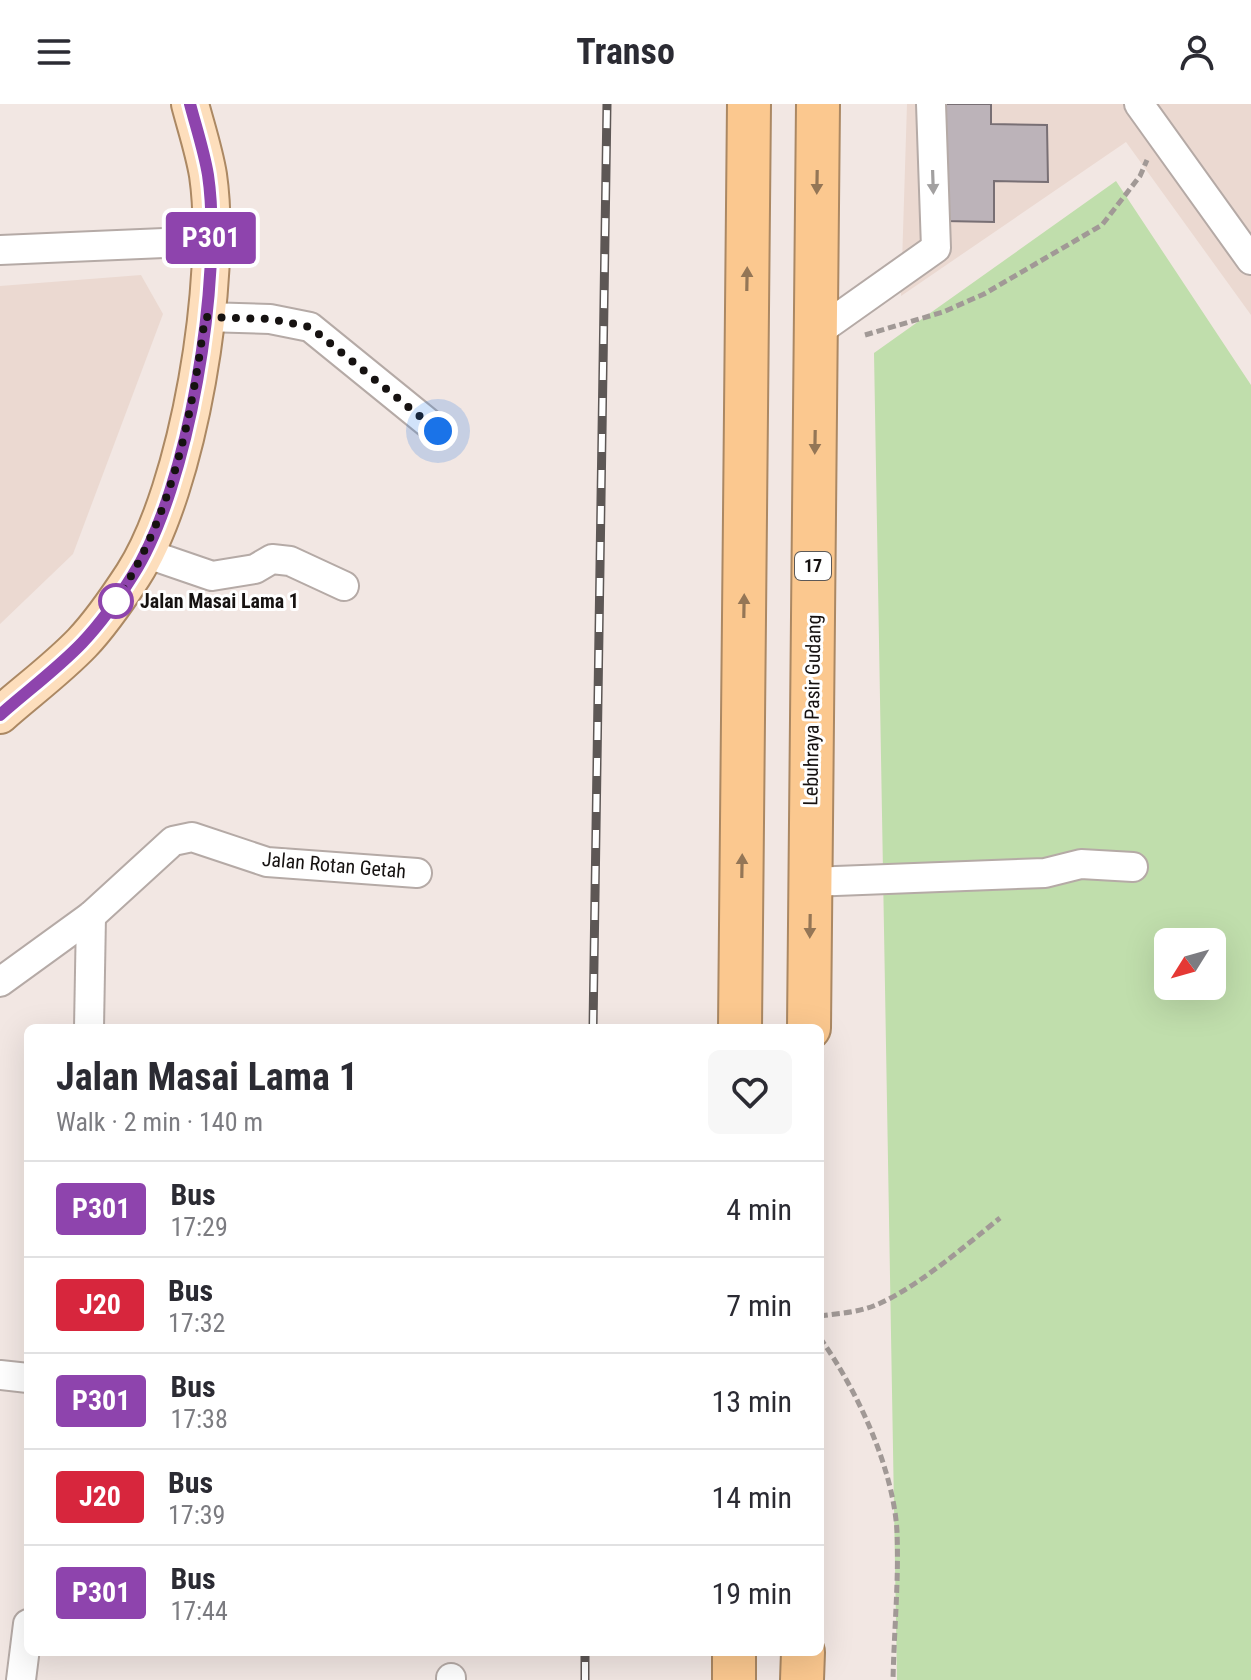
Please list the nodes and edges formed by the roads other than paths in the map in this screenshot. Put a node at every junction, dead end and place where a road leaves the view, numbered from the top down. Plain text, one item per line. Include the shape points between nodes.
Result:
1 (190, 104) edge
2 (749, 104) edge
3 (818, 104) edge
4 (931, 104) edge
5 (1154, 115) edge
6 (211, 241) junction
7 (0, 250) edge
8 (1251, 260) edge
9 (205, 317) junction
10 (816, 341) junction
11 (438, 431) dead end
12 (145, 553) junction
13 (344, 586) dead end
14 (0, 715) edge
15 (1133, 867) dead end
16 (417, 873) dead end
17 (810, 882) junction
18 (91, 916) junction
19 (0, 982) edge
20 (89, 1024) edge
21 (740, 1024) edge
22 (809, 1024) edge
23 (0, 1375) edge
24 (24, 1378) edge
25 (24, 1656) edge
26 (734, 1656) edge
27 (803, 1656) edge
28 (21, 1680) edge
29 (734, 1680) edge
30 (802, 1680) edge

1 - 6 main road via 208,174
21 -> 2 highway
3 -> 10 highway, Lebuhraya Pasir Gudang / 17
4 -> 10 street via 936,248
5 - 8 street
6 - 7 street
6 - 9 main road
9 - 11 street via 270,319 310,327
9 - 12 main road via 180,461
10 -> 17 highway, Lebuhraya Pasir Gudang / 17
12 - 13 street via 212,576 255,569 272,559 290,561
12 - 14 main road via 82,643
15 - 17 street via 1081,864 1045,873
16 - 18 street, Jalan Rotan Getah via 267,862 192,837 173,841
17 -> 22 highway, Lebuhraya Pasir Gudang / 17
18 - 19 street, Jalan Rotan Getah
18 - 20 street
23 - 24 street
25 - 28 street
26 - 29 highway
27 - 30 highway

